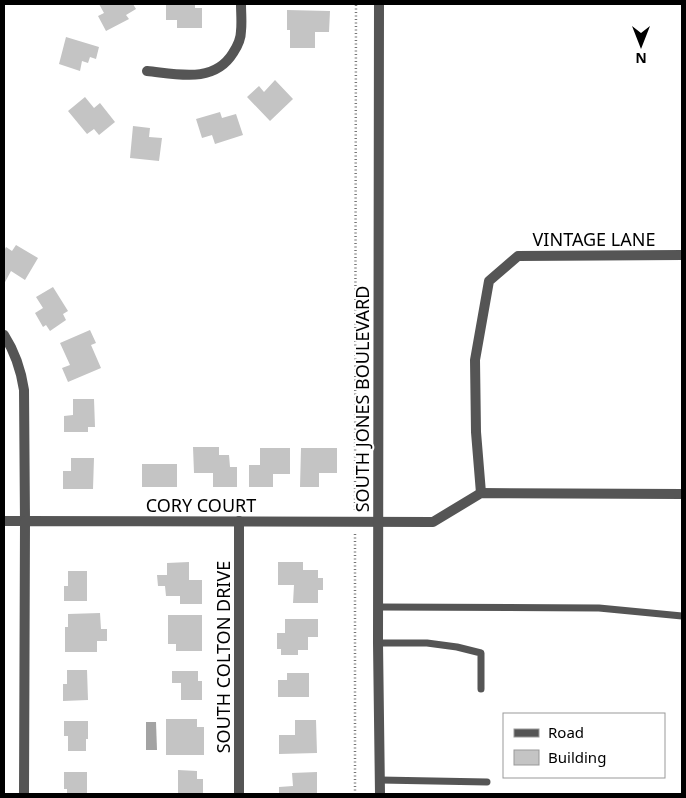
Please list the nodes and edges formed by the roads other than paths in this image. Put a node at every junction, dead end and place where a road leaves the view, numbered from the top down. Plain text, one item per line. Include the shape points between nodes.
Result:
1 (241, 4) edge
2 (379, 4) edge
3 (147, 71) dead end
4 (682, 255) edge
5 (4, 335) edge
6 (481, 493) junction
7 (682, 494) edge
8 (4, 521) edge
9 (25, 521) junction
10 (239, 521) junction
11 (378, 521) junction
12 (378, 607) junction
13 (682, 616) edge
14 (378, 642) junction
15 (481, 689) dead end
16 (380, 780) junction
17 (488, 782) dead end
18 (24, 794) edge
19 (239, 794) edge
20 (380, 794) edge

1 - 3 street via 241,33 237,48 220,68 194,75
2 - 11 street, SOUTH JONES BOULEVARD
4 - 6 street, VINTAGE LANE via 518,256 489,281 475,360
5 - 9 street via 21,370 24,390
6 - 7 street
6 - 11 street via 433,522
8 - 9 street, CORY COURT
9 - 10 street, CORY COURT
9 - 18 street
10 - 11 street, CORY COURT
10 - 19 street, SOUTH COLTON DRIVE
11 - 12 street, SOUTH JONES BOULEVARD
12 - 13 lane via 599,608
12 - 14 street, SOUTH JONES BOULEVARD
14 - 15 lane via 427,642 481,653
14 - 16 street, SOUTH JONES BOULEVARD
16 - 17 lane
16 - 20 street, SOUTH JONES BOULEVARD

